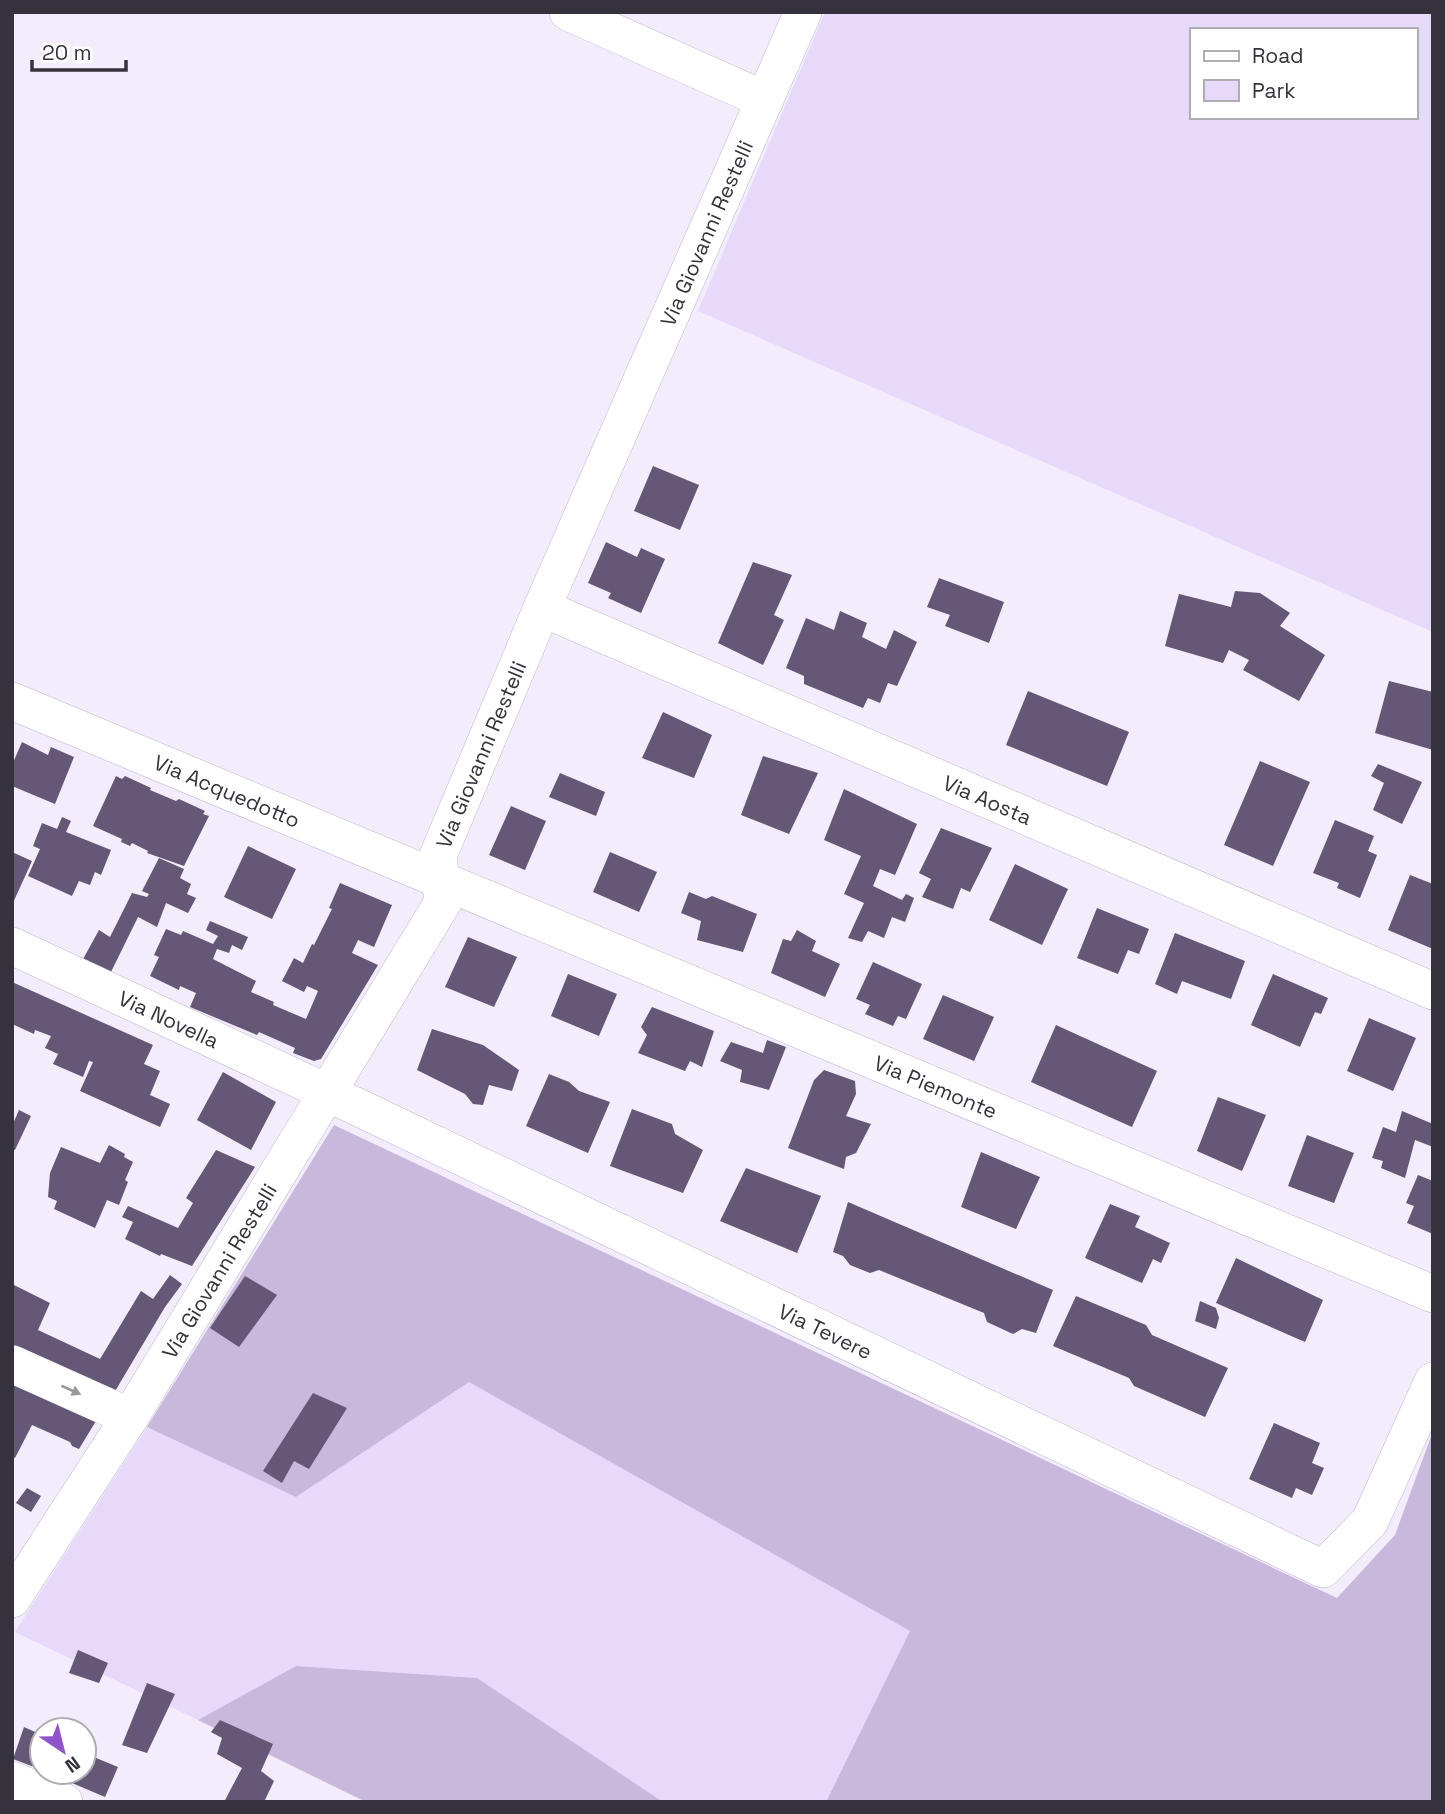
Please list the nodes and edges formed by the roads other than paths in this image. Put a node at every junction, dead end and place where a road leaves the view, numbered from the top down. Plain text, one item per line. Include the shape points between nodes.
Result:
1 (568, 12) edge
2 (803, 12) edge
3 (765, 100) junction
4 (542, 608) junction
5 (12, 701) edge
6 (440, 879) junction
7 (12, 946) edge
8 (1433, 991) edge
9 (326, 1093) junction
10 (1433, 1294) edge
11 (12, 1364) edge
12 (1433, 1381) edge
13 (130, 1417) junction
14 (12, 1599) edge
15 (12, 1780) edge
16 (64, 1802) edge

1 - 3 street
2 - 3 street, Via Giovanni Restelli
3 - 4 street, Via Giovanni Restelli
4 - 6 street, Via Giovanni Restelli via 438,856
4 - 8 street, Via Aosta
5 - 6 street, Via Acquedotto
6 - 9 street, Via Giovanni Restelli via 443,902
6 - 10 street, Via Piemonte
7 - 9 street, Via Novella
9 - 12 street, Via Tevere via 1323,1569 1370,1521
9 - 13 street, Via Giovanni Restelli
11 -> 13 street
13 - 14 street, Via Giovanni Restelli
15 - 16 street

